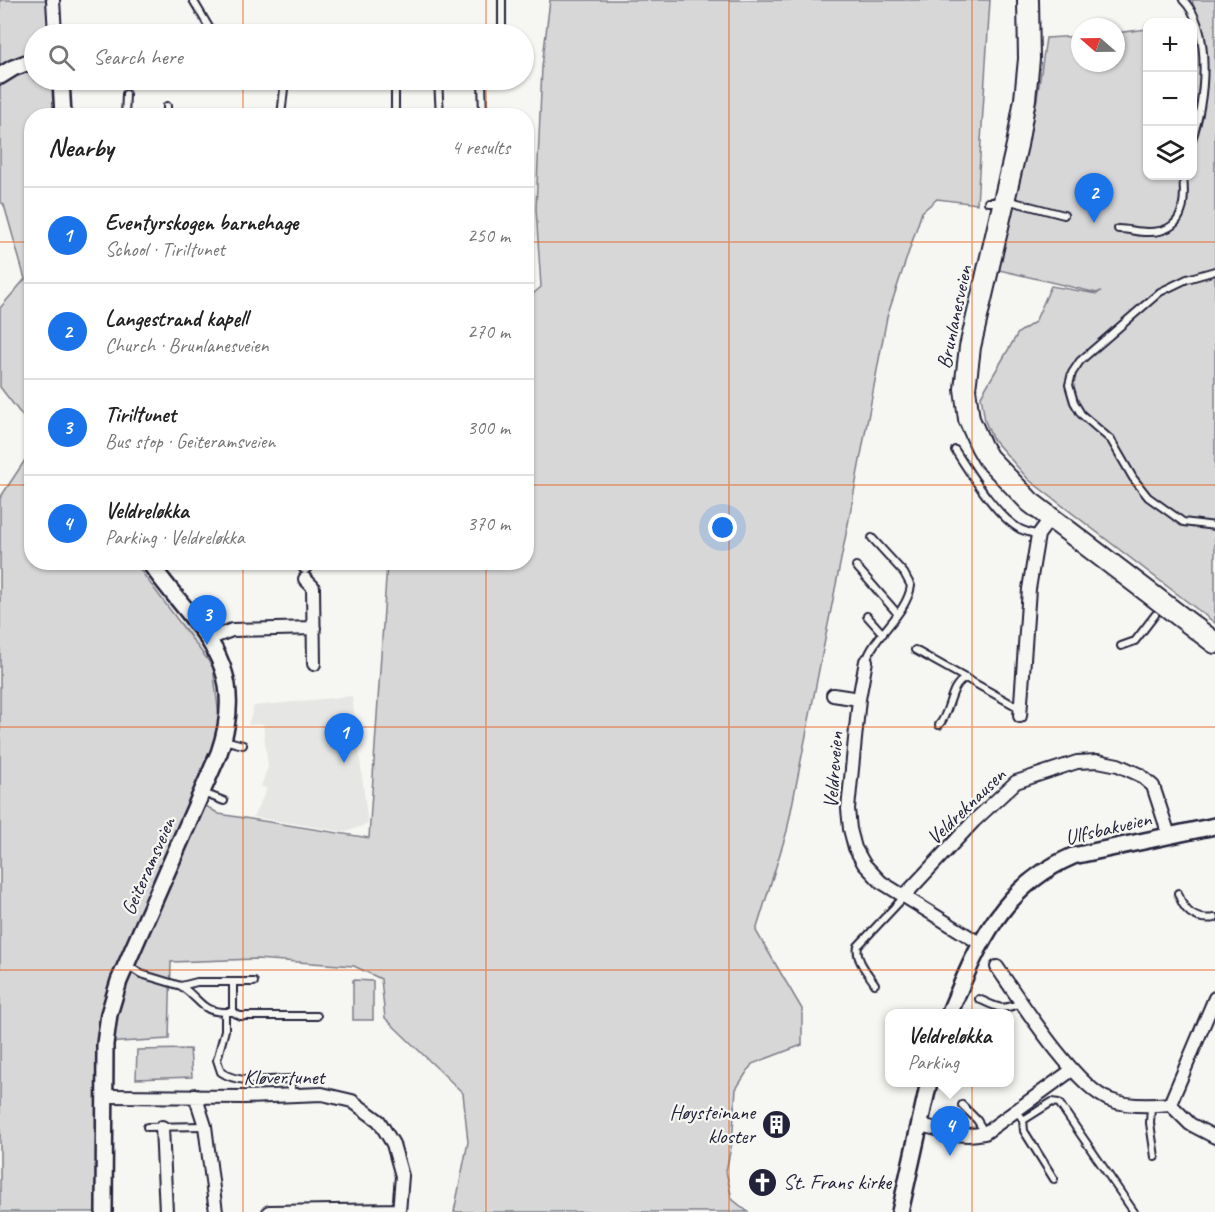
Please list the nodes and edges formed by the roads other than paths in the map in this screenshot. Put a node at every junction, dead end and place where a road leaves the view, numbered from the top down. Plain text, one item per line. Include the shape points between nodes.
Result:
1 (53, 0) edge
2 (193, 0) edge
3 (502, 0) edge
4 (1028, 0) edge
5 (1183, 0) edge
6 (54, 24) edge
7 (207, 24) edge
8 (502, 24) edge
9 (24, 64) edge
10 (0, 76) edge
11 (62, 90) edge
12 (284, 90) edge
13 (395, 90) edge
14 (439, 90) edge
15 (482, 90) edge
16 (126, 94) dead end
17 (63, 108) edge
18 (125, 108) edge
19 (282, 108) edge
20 (395, 108) edge
21 (440, 108) edge
22 (483, 108) edge
23 (1196, 126) edge
24 (1183, 180) edge
25 (996, 201) junction
26 (1064, 215) dead end
27 (1118, 229) dead end
28 (1215, 271) edge
29 (955, 450) dead end
30 (1050, 519) junction
31 (1215, 526) edge
32 (1038, 535) junction
33 (873, 538) dead end
34 (856, 566) dead end
35 (155, 570) edge
36 (305, 570) edge
37 (897, 613) junction
38 (1155, 615) dead end
39 (867, 616) dead end
40 (314, 628) junction
41 (882, 634) junction
42 (209, 639) junction
43 (1215, 643) edge
44 (1122, 646) dead end
45 (915, 650) dead end
46 (866, 661) joint
47 (314, 664) dead end
48 (966, 678) junction
49 (833, 695) dead end
50 (859, 699) junction
51 (1021, 713) joint
52 (939, 725) dead end
53 (224, 740) junction
54 (243, 745) dead end
55 (203, 793) junction
56 (224, 801) dead end
57 (1215, 826) edge
58 (1169, 836) junction
59 (1178, 893) dead end
60 (904, 896) junction
61 (1215, 918) edge
62 (981, 944) junction
63 (127, 964) junction
64 (997, 967) dead end
65 (233, 982) junction
66 (254, 982) dead end
67 (875, 984) dead end
68 (182, 986) junction
69 (1215, 998) edge
70 (979, 999) dead end
71 (1021, 1002) junction
72 (951, 1009) edge
73 (225, 1012) junction
74 (233, 1012) junction
75 (317, 1016) dead end
76 (1072, 1070) junction
77 (928, 1087) edge
78 (195, 1095) junction
79 (291, 1095) junction
80 (105, 1096) junction
81 (1170, 1104) junction
82 (962, 1105) dead end
83 (1151, 1106) junction
84 (1019, 1115) junction
85 (920, 1125) junction
86 (205, 1126) junction
87 (147, 1127) dead end
88 (162, 1127) junction
89 (985, 1133) junction
90 (1215, 1137) edge
91 (1155, 1157) dead end
92 (1054, 1179) dead end
93 (399, 1211) edge
94 (903, 1211) edge
95 (104, 1212) edge
96 (166, 1212) edge
97 (216, 1212) edge
98 (269, 1212) edge
99 (1134, 1212) edge

1 - 6 street
2 - 7 lane
3 - 8 lane
4 - 25 main road, Brunlanesveien via 1030,49 1025,99
5 - 23 lane via 1198,25 1202,50
9 - 10 street
11 - 17 street
12 - 19 lane
13 - 20 lane
14 - 21 lane
15 - 22 lane
16 - 18 lane
24 - 27 lane via 1185,200 1171,227 1161,232
25 - 26 lane
25 - 30 main road, Brunlanesveien via 965,376 966,403 975,435 988,458
28 - 31 lane via 1160,292 1080,360 1069,385 1080,414 1111,440 1148,497 1183,522
29 - 32 lane via 1006,518
30 - 32 street
30 - 43 main road, Brunlanesveien
32 - 51 street via 1029,589
33 - 37 lane via 910,581 909,594
34 - 37 lane
35 - 42 street, Geiteramsveien
36 - 40 street via 313,587
37 - 41 lane
38 - 44 lane via 1135,641
39 - 41 lane
40 - 42 street via 232,630
40 - 47 street
41 - 46 lane
42 - 53 street, Geiteramsveien via 225,672 229,697
45 - 48 lane
46 - 50 street, Veldreveien
48 - 51 lane
48 - 52 lane via 956,686
49 - 50 street
50 - 60 street, Veldreveien via 848,808 850,829 864,864 881,882
53 - 54 lane
53 - 55 street, Geiteramsveien
55 - 56 lane
55 - 63 street, Geiteramsveien
57 - 58 street, Ulfsbakveien
58 - 60 street, Veldreknausen via 1153,786 1140,775 1118,765 1077,762 1016,782
58 - 62 street, Ulfsbakveien via 1105,848 1054,864 1006,904
59 - 61 lane via 1186,910 1195,917
60 - 62 street, Veldreveien
60 - 67 lane via 858,946 861,964
62 - 72 street, Ulfsbakveien
63 - 68 lane via 138,972
63 - 80 street, Geiteramsveien via 109,1014
64 - 71 street
65 - 66 lane
65 - 68 lane
65 - 74 lane
68 - 73 lane via 203,1007
69 - 81 street
70 - 71 lane via 1006,1009
71 - 76 street
73 - 74 lane
73 - 79 lane via 217,1060 221,1072 252,1080 291,1079
74 - 75 lane via 240,1016
76 - 83 street via 1110,1100
76 - 84 street
77 - 85 street
78 - 79 street, Kløvertunet
78 - 80 street, Kløvertunet
78 - 86 street
79 - 93 street, Kløvertunet via 322,1094 352,1101 379,1121 393,1144 402,1176
80 - 95 street, Geiteramsveien
81 - 83 street
81 - 90 street via 1190,1124
82 - 89 lane
83 - 91 lane
84 - 89 street
84 - 92 lane via 1024,1131
84 - 99 lane via 1028,1118 1052,1102 1059,1102
85 - 89 street via 958,1136
85 - 94 street
86 - 88 lane
86 - 97 street
87 - 88 lane
88 - 96 street
93 - 98 street, Kløvertunet

